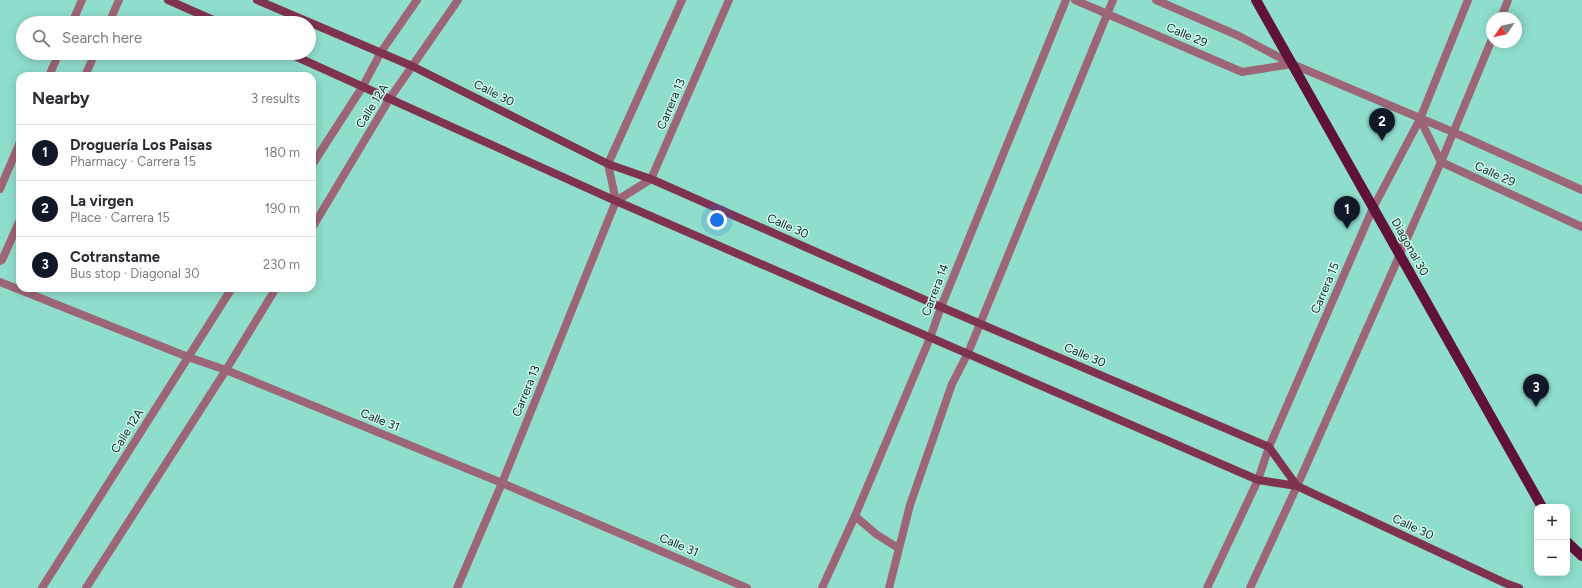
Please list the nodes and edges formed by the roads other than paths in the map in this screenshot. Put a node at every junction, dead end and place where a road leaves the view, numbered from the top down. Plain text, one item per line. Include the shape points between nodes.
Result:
1 (82, 0) edge
2 (119, 0) edge
3 (168, 0) edge
4 (257, 0) edge
5 (417, 0) edge
6 (458, 0) edge
7 (682, 0) edge
8 (729, 0) edge
9 (1066, 0) edge
10 (1076, 0) edge
11 (1113, 0) edge
12 (1156, 0) edge
13 (1256, 0) edge
14 (1468, 0) edge
15 (1508, 0) edge
16 (1503, 12) edge
17 (1107, 14) junction
18 (75, 16) edge
19 (112, 16) edge
20 (204, 16) edge
21 (295, 16) edge
22 (316, 25) edge
23 (1488, 48) edge
24 (381, 52) junction
25 (56, 60) edge
26 (92, 60) edge
27 (304, 60) edge
28 (1292, 64) junction
29 (412, 66) junction
30 (51, 72) edge
31 (87, 72) edge
32 (363, 86) junction
33 (390, 98) junction
34 (1420, 119) junction
35 (1453, 132) junction
36 (16, 151) edge
37 (316, 159) edge
38 (1441, 162) junction
39 (608, 164) junction
40 (651, 180) junction
41 (0, 189) edge
42 (1582, 190) edge
43 (616, 201) junction
44 (1373, 208) junction
45 (316, 221) edge
46 (1582, 227) edge
47 (16, 229) edge
48 (1399, 255) junction
49 (0, 261) edge
50 (0, 282) edge
51 (16, 288) edge
52 (25, 292) edge
53 (229, 292) edge
54 (274, 292) edge
55 (941, 307) junction
56 (980, 322) junction
57 (930, 338) junction
58 (968, 353) junction
59 (188, 357) junction
60 (226, 370) junction
61 (1269, 447) junction
62 (1258, 480) junction
63 (502, 483) junction
64 (1297, 486) junction
65 (1540, 504) edge
66 (855, 516) junction
67 (1570, 545) edge
68 (898, 548) junction
69 (1582, 556) edge
70 (42, 588) edge
71 (86, 588) edge
72 (457, 588) edge
73 (747, 588) edge
74 (822, 588) edge
75 (889, 588) edge
76 (1207, 588) edge
77 (1250, 588) edge
78 (1519, 588) edge

1 - 18 street
2 - 19 street
3 - 20 street
4 - 21 street, Calle 30
5 - 24 street, Calle 12A
6 - 29 street, Calle 12A
7 - 39 street
8 - 40 street, Carrera 13
9 - 55 street, Carrera 14
10 - 17 street, Calle 29
11 - 17 street
12 - 28 street, Calle 29 via 1239,36
13 - 28 main road, Diagonal 30
14 - 34 street, Carrera 15
15 - 16 street
17 - 28 street, Calle 29 via 1242,72
17 - 56 street
22 - 24 street, Calle 30
23 - 35 street
24 - 29 street, Calle 30
24 - 32 street, Calle 12A
25 - 30 street
26 - 31 street
27 - 32 street, Calle 30
28 - 34 street, Calle 29
28 - 44 main road, Diagonal 30
29 - 33 street, Calle 12A
29 - 39 street, Calle 30
32 - 33 street, Calle 30
32 - 37 street, Calle 12A
33 - 43 street, Calle 30
33 - 45 street, Calle 12A
34 - 35 street, Calle 29
34 - 38 street
34 - 44 street, Carrera 15
35 - 38 street
35 - 42 street, Calle 29
36 - 41 street
38 - 46 street, Calle 29
38 - 48 street
39 - 40 street, Calle 30
39 - 43 street
40 - 43 street
40 - 55 street, Calle 30
43 - 57 street, Calle 30
43 - 63 street, Carrera 13
44 - 48 main road, Diagonal 30
44 - 61 street, Carrera 15
47 - 49 street
48 - 64 street
48 - 65 main road, Diagonal 30
50 - 51 street, Calle 31
52 - 59 street, Calle 31
53 - 59 street, Calle 12A
54 - 60 street
55 - 56 street, Calle 30
55 - 57 street, Carrera 14
56 - 58 street
56 - 61 street, Calle 30
57 - 58 street, Calle 30
57 - 66 street, Carrera 14
58 - 62 street, Calle 30
58 - 68 street via 952,384 910,505
59 - 60 street, Calle 31
59 - 70 street, Calle 12A
60 - 63 street, Calle 31
60 - 71 street
61 - 62 street, Carrera 15
61 - 64 street, Calle 30
62 - 64 street, Calle 30
62 - 76 street, Carrera 15
63 - 72 street, Carrera 13
63 - 73 street, Calle 31
64 - 77 street
64 - 78 street, Calle 30
66 - 68 street
66 - 74 street, Carrera 14
67 - 69 main road
68 - 75 street

